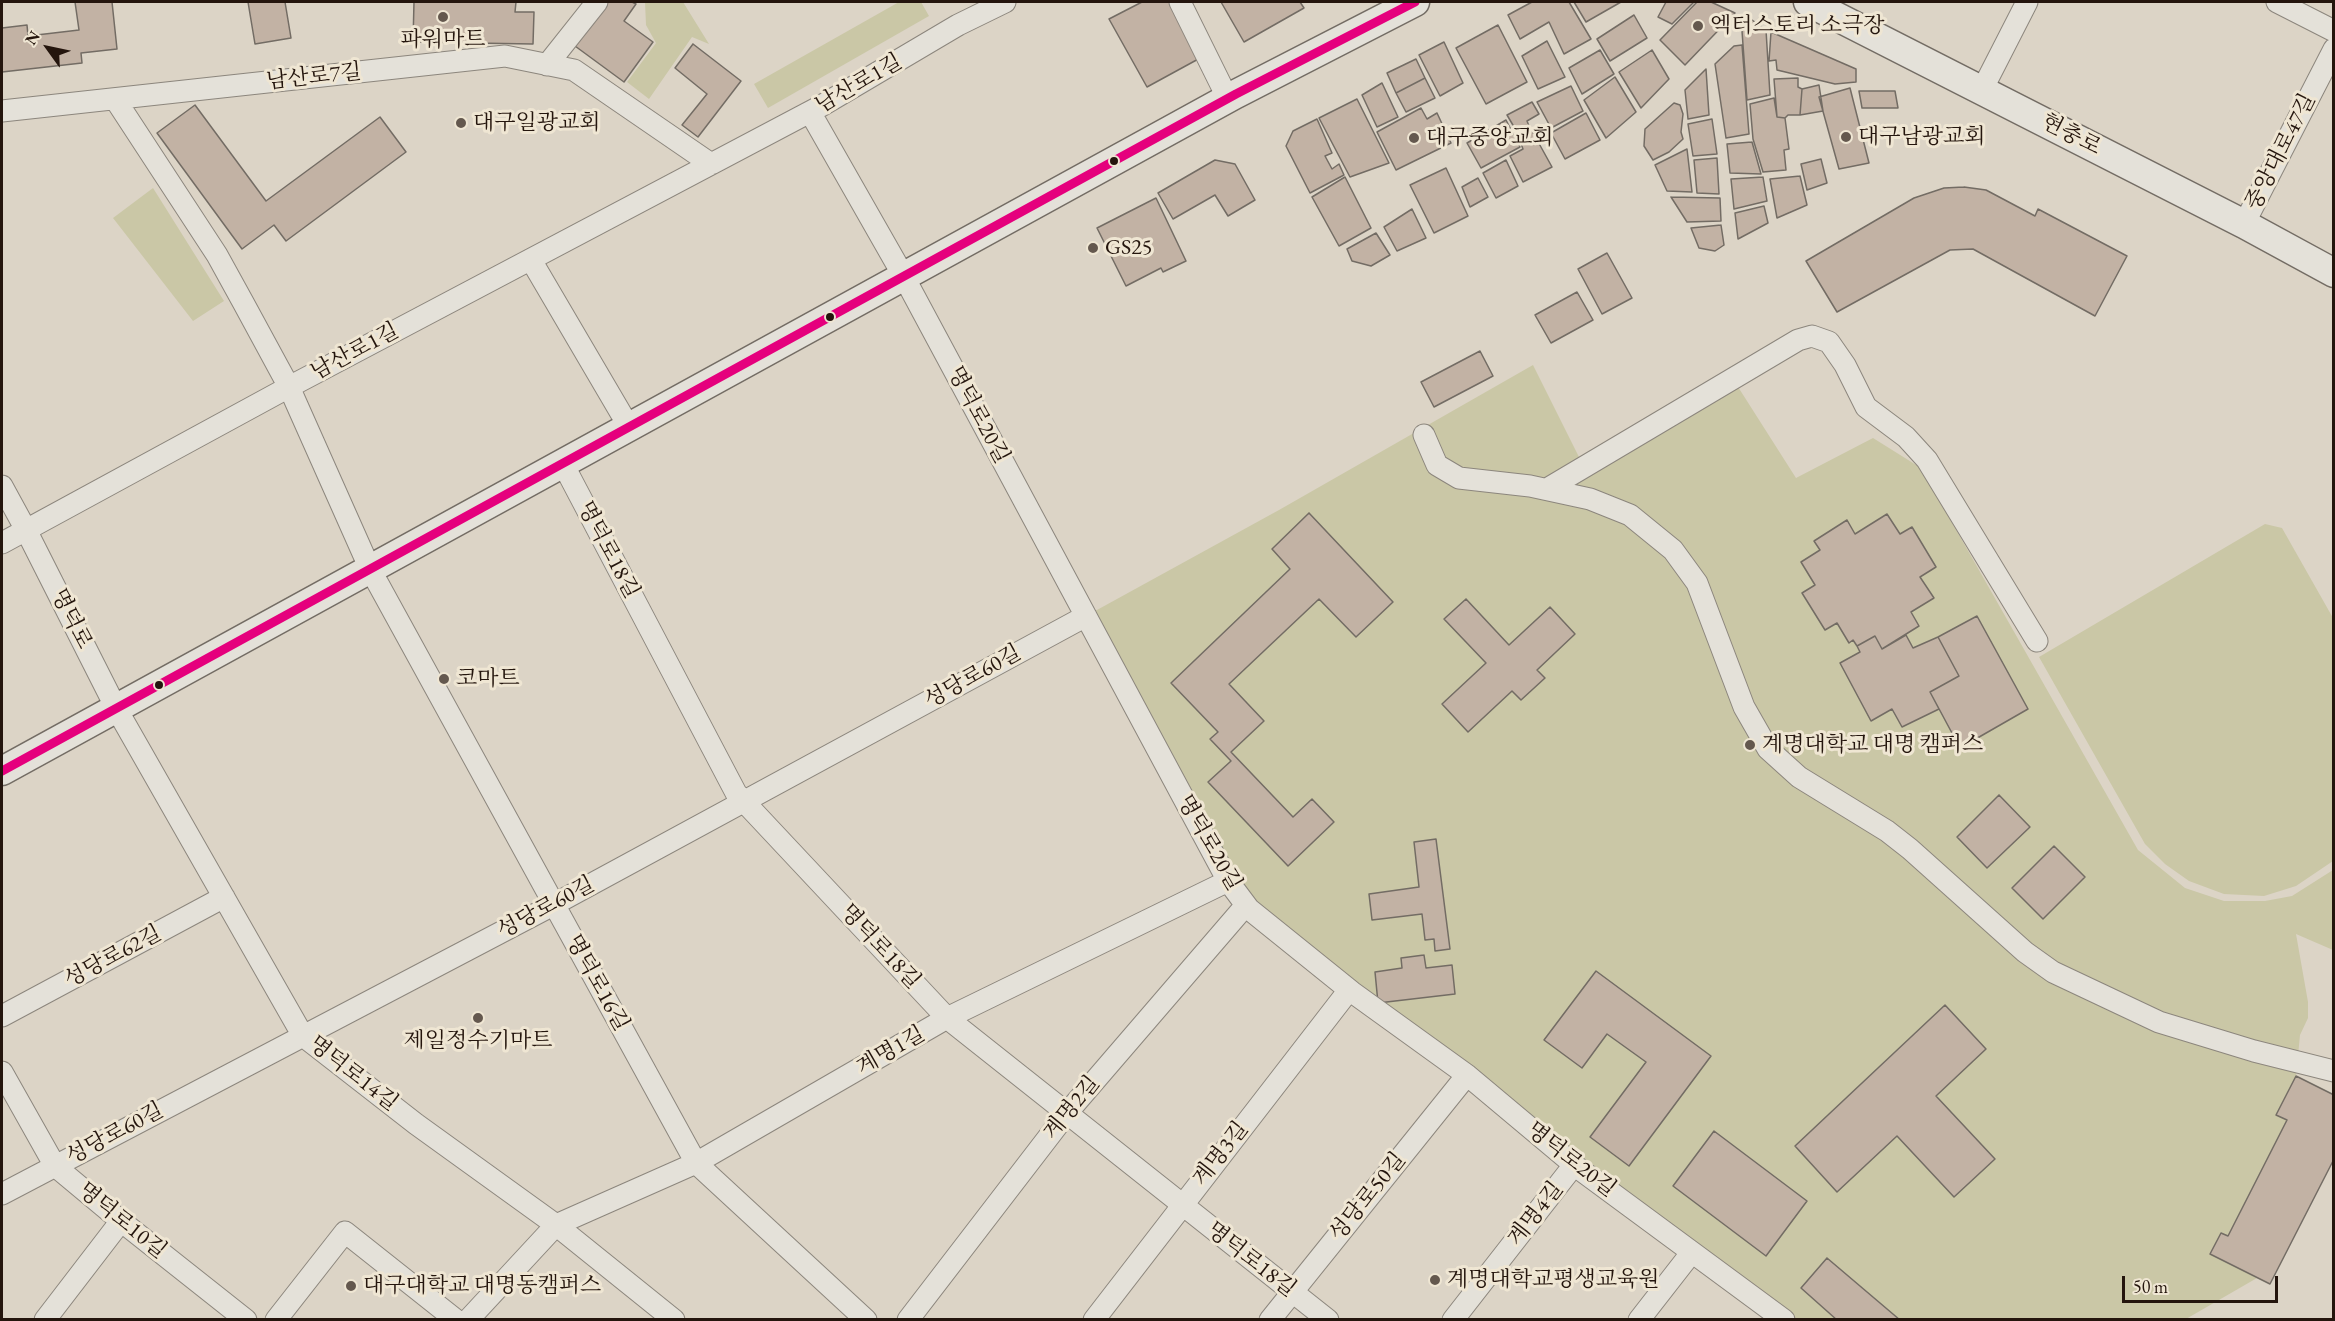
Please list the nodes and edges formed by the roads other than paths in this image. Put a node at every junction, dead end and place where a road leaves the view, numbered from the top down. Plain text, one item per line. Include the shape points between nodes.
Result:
1 (597, 2) edge
2 (1005, 2) edge
3 (1180, 2) edge
4 (1415, 2) edge
5 (1808, 2) edge
6 (2027, 2) edge
7 (2277, 2) edge
8 (2334, 31) edge
9 (2334, 49) edge
10 (547, 64) junction
11 (1982, 90) junction
12 (115, 99) junction
13 (1228, 99) junction
14 (2, 111) edge
15 (810, 112) junction
16 (711, 165) junction
17 (2244, 224) junction
18 (531, 260) junction
19 (2334, 273) edge
20 (904, 277) junction
21 (289, 387) junction
22 (629, 427) junction
23 (1424, 435) dead end
24 (563, 464) junction
25 (2, 486) edge
26 (1547, 489) junction
27 (26, 530) junction
28 (2, 543) edge
29 (370, 569) junction
30 (1086, 615) junction
31 (2037, 641) dead end
32 (116, 708) junction
33 (2, 771) edge
34 (745, 802) junction
35 (1228, 881) junction
36 (224, 897) junction
37 (553, 905) junction
38 (1246, 905) junction
39 (1350, 990) junction
40 (2, 1016) edge
41 (947, 1018) junction
42 (303, 1036) junction
43 (2334, 1071) edge
44 (2, 1072) edge
45 (1467, 1075) junction
46 (1067, 1113) junction
47 (696, 1163) junction
48 (1574, 1165) junction
49 (55, 1166) junction
50 (2, 1194) edge
51 (1181, 1204) junction
52 (121, 1221) junction
53 (556, 1226) junction
54 (1692, 1252) junction
55 (1291, 1292) junction
56 (45, 1320) edge
57 (246, 1320) edge
58 (276, 1320) edge
59 (456, 1320) edge
60 (468, 1320) edge
61 (674, 1320) edge
62 (866, 1320) edge
63 (908, 1320) edge
64 (1094, 1320) edge
65 (1270, 1320) edge
66 (1328, 1320) edge
67 (1453, 1320) edge
68 (1639, 1320) edge
69 (1784, 1320) edge

1 - 10 street
2 - 15 street, 남산로1길 via 958,25
3 - 13 street
4 - 13 main road
5 - 11 main road, 현충로
6 - 11 street
7 - 8 street
9 - 17 street, 중앙대로47길
10 - 12 street, 남산로7길 via 505,57
10 - 16 street via 574,70
11 - 17 main road, 현충로
12 - 14 street, 남산로7길
12 - 21 street via 217,255
13 - 20 main road
15 - 16 street, 남산로1길
15 - 20 street, 명덕로20길
16 - 18 street, 남산로1길
17 - 19 main road, 현충로
18 - 21 street, 남산로1길
18 - 22 street
20 - 22 main road
20 - 30 street, 명덕로20길
21 - 27 street, 남산로1길
21 - 29 street
22 - 24 main road
23 - 26 street via 1437,465 1459,478
24 - 29 main road
24 - 34 street, 명덕로18길 via 736,793
25 - 27 street, 명덕로
26 - 31 street via 1798,340 1812,336 1829,342 1866,406 1927,459
26 - 43 street via 1590,499 1630,515 1673,550 1697,583 1744,707 1768,750 1799,777 1910,849 2025,952 2053,972 2158,1022
27 - 28 street, 남산로1길
27 - 32 street, 명덕로
29 - 32 main road
29 - 37 street, 명덕로16길
30 - 34 street, 성당로60길
30 - 35 street, 명덕로20길
32 - 33 main road
32 - 36 street, 명덕로14길
34 - 37 street, 성당로60길
34 - 41 street, 명덕로18길
35 - 38 street, 명덕로20길
35 - 41 street, 계명1길
36 - 40 street, 성당로62길
36 - 42 street, 명덕로14길
37 - 42 street, 성당로60길
37 - 47 street, 명덕로16길
38 - 39 street, 명덕로20길
38 - 46 street, 계명2길
39 - 45 street, 명덕로20길
39 - 51 street, 계명3길
41 - 46 street, 명덕로18길
41 - 47 street, 계명1길
42 - 49 street, 성당로60길
42 - 53 street, 명덕로14길
44 - 49 street, 명덕로10길
45 - 48 street, 명덕로20길
45 - 55 street, 성당로50길
46 - 51 street, 명덕로18길
46 - 63 street, 계명2길
47 - 53 street, 계명1길
47 - 62 street, 명덕로16길
48 - 54 street, 명덕로20길
48 - 67 street, 계명4길
49 - 50 street, 성당로60길
49 - 52 street, 명덕로10길
51 - 55 street, 명덕로18길
51 - 64 street, 계명3길
52 - 56 street
52 - 57 street, 명덕로10길
53 - 60 street
53 - 61 street, 명덕로14길
54 - 68 street
54 - 69 street, 명덕로20길
55 - 65 street, 성당로50길
55 - 66 street, 명덕로18길
58 - 59 street via 345,1232

